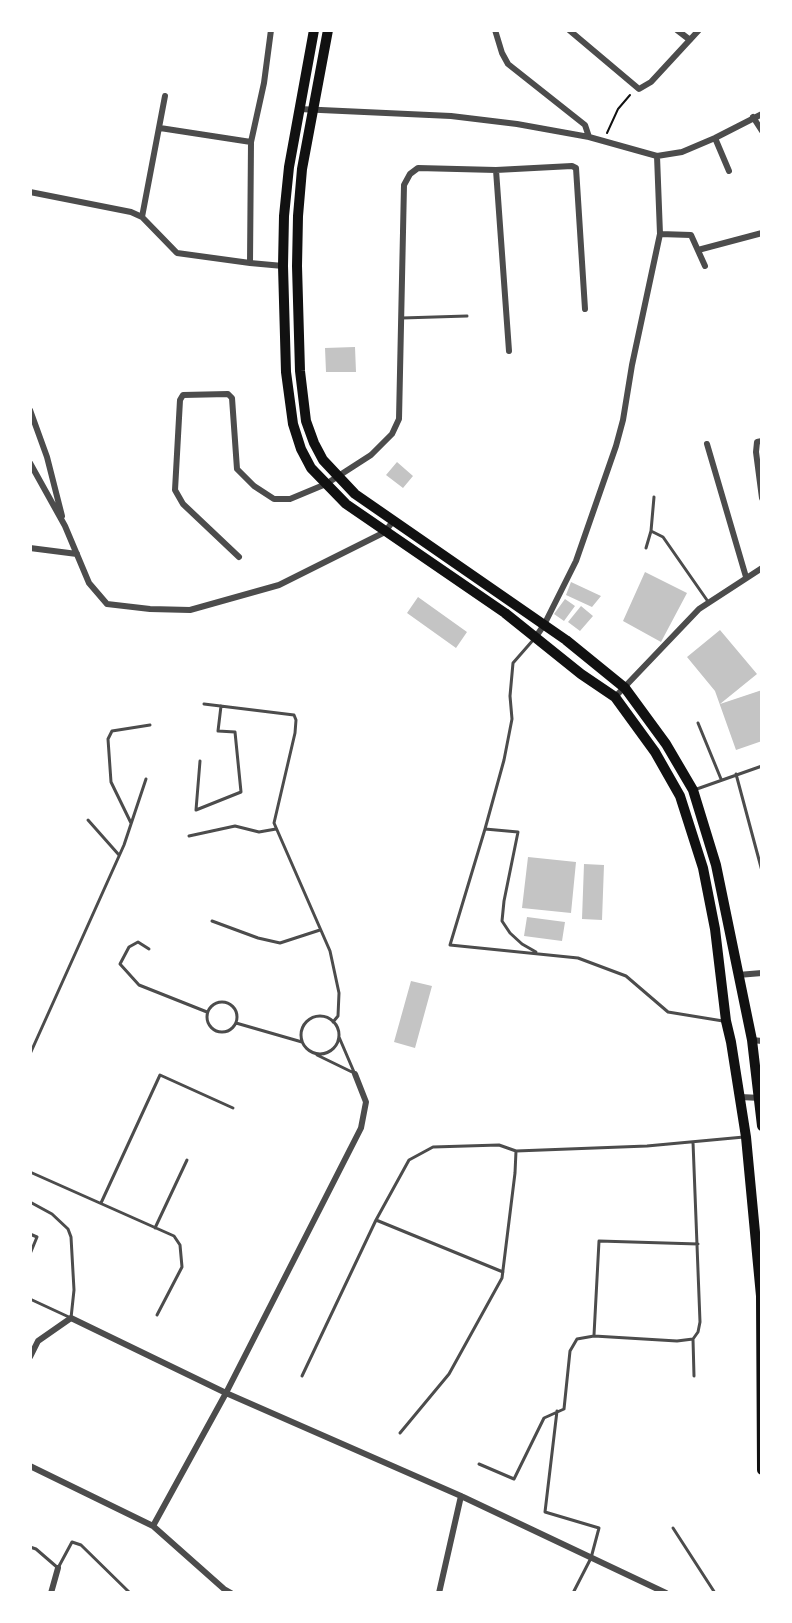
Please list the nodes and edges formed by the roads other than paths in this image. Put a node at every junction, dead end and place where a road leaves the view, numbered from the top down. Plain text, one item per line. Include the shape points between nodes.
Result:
1 (271, 30) edge
2 (314, 30) edge
3 (328, 30) edge
4 (495, 30) edge
5 (569, 30) edge
6 (677, 30) edge
7 (699, 30) edge
8 (690, 40) junction
9 (165, 96) dead end
10 (299, 109) junction
11 (313, 110) junction
12 (762, 114) edge
13 (753, 117) junction
14 (160, 128) junction
15 (762, 131) edge
16 (590, 137) junction
17 (715, 138) junction
18 (251, 142) junction
19 (657, 156) junction
20 (496, 170) junction
21 (729, 171) dead end
22 (30, 192) edge
23 (142, 217) junction
24 (762, 233) edge
25 (660, 234) junction
26 (698, 250) junction
27 (250, 263) junction
28 (283, 266) junction
29 (705, 266) dead end
30 (585, 309) dead end
31 (467, 316) dead end
32 (400, 318) junction
33 (509, 351) dead end
34 (30, 410) edge
35 (762, 441) edge
36 (707, 444) dead end
37 (30, 463) edge
38 (338, 476) junction
39 (326, 484) junction
40 (654, 497) dead end
41 (762, 498) edge
42 (393, 521) junction
43 (65, 526) junction
44 (651, 531) junction
45 (385, 532) junction
46 (30, 548) edge
47 (646, 548) dead end
48 (77, 554) junction
49 (239, 557) dead end
50 (762, 568) edge
51 (746, 577) junction
52 (709, 603) junction
53 (544, 625) junction
54 (535, 638) junction
55 (625, 688) junction
56 (615, 697) junction
57 (204, 704) dead end
58 (221, 705) junction
59 (698, 723) dead end
60 (150, 725) dead end
61 (200, 761) dead end
62 (762, 766) edge
63 (736, 774) junction
64 (146, 779) dead end
65 (721, 779) junction
66 (693, 790) junction
67 (88, 820) dead end
68 (131, 823) junction
69 (276, 830) junction
70 (485, 830) junction
71 (189, 836) dead end
72 (119, 855) junction
73 (762, 871) edge
74 (212, 921) dead end
75 (320, 930) junction
76 (149, 949) dead end
77 (537, 953) junction
78 (762, 973) edge
79 (738, 975) junction
80 (207, 1012) junction
81 (726, 1021) junction
82 (333, 1022) junction
83 (236, 1023) junction
84 (338, 1035) junction
85 (757, 1040) edge
86 (302, 1042) junction
87 (313, 1052) junction
88 (30, 1054) edge
89 (355, 1074) junction
90 (740, 1097) junction
91 (760, 1097) edge
92 (232, 1108) dead end
93 (762, 1126) edge
94 (746, 1137) junction
95 (693, 1142) junction
96 (516, 1150) junction
97 (187, 1160) dead end
98 (30, 1172) edge
99 (30, 1202) edge
100 (100, 1203) junction
101 (376, 1220) junction
102 (155, 1228) junction
103 (30, 1234) edge
104 (698, 1244) junction
105 (30, 1254) edge
106 (503, 1272) junction
107 (761, 1296) edge
108 (30, 1299) edge
109 (157, 1315) dead end
110 (71, 1318) junction
111 (594, 1336) junction
112 (693, 1339) junction
113 (30, 1358) edge
114 (302, 1376) dead end
115 (694, 1377) dead end
116 (226, 1393) junction
117 (557, 1411) junction
118 (400, 1433) dead end
119 (479, 1464) dead end
120 (30, 1466) edge
121 (762, 1470) edge
122 (461, 1496) junction
123 (153, 1526) junction
124 (673, 1528) dead end
125 (30, 1547) edge
126 (591, 1558) junction
127 (58, 1568) junction
128 (51, 1593) edge
129 (130, 1593) edge
130 (231, 1593) edge
131 (439, 1593) edge
132 (573, 1593) edge
133 (666, 1593) edge
134 (715, 1593) edge

1 - 18 street
2 - 10 highway
3 - 11 highway
4 - 16 street via 508,64 585,125
5 - 8 street via 639,89 651,82
6 - 8 street
7 - 8 street
9 - 14 street
10 - 11 street
10 - 28 highway via 284,216
11 - 16 street via 451,116
11 - 38 highway via 298,216 300,371 306,421 323,460
12 - 13 street
13 - 15 street
13 - 17 street
14 - 18 street
14 - 23 street
16 - 19 street
17 - 19 street via 682,152
17 - 21 street
18 - 27 street
19 - 25 street
20 - 30 street via 576,168
20 - 32 street via 418,168 410,174 404,185
20 - 33 street
22 - 23 street
23 - 27 street via 177,253
24 - 26 street
25 - 26 street via 691,235
25 - 53 street via 616,446 576,561
26 - 29 street
27 - 28 street
28 - 39 highway via 286,372 293,424 311,468
31 - 32 lane
32 - 38 street via 399,419 392,434 371,455
34 - 43 street
35 - 41 street via 757,442 756,452
36 - 51 street
37 - 43 street
38 - 39 street
38 - 42 highway via 355,494
39 - 45 highway
39 - 49 street via 290,499 274,499 237,469 232,398 228,394 183,395 175,490 183,504
40 - 44 lane
42 - 45 street
42 - 53 highway
43 - 48 street
44 - 47 lane
44 - 52 lane via 663,537
45 - 48 street via 279,585 190,610 107,604 89,584
45 - 54 highway via 505,613
46 - 48 street
50 - 51 street
51 - 52 street
52 - 55 street
53 - 54 street
53 - 55 highway
54 - 56 highway
54 - 70 lane via 513,663 512,719
55 - 56 street
55 - 66 highway via 666,744
56 - 81 highway via 655,752 680,796 703,868
57 - 58 lane
58 - 61 lane via 218,731 235,732 241,792 196,810
58 - 69 lane via 294,715 295,733 274,823
59 - 65 lane
60 - 68 lane via 112,731 108,739 111,782
62 - 63 lane
63 - 65 lane
63 - 73 lane
64 - 68 lane
65 - 66 lane
66 - 79 highway via 716,865
67 - 72 lane
68 - 72 lane
69 - 71 lane via 259,832 235,826
69 - 75 lane
70 - 77 lane via 518,832 502,921 522,944
70 - 77 lane via 450,945
72 - 88 lane
74 - 75 lane via 280,943
75 - 82 lane via 330,951 339,993 338,1016
76 - 80 lane via 138,942 129,947 120,964 139,985
77 - 81 lane via 578,958 626,976 668,1012
78 - 79 street
79 - 85 highway
80 - 83 lane via 209,1024 217,1031 228,1030
80 - 83 lane via 215,1003 227,1002 236,1010
81 - 90 highway
82 - 84 lane
82 - 86 lane via 320,1016 306,1022
83 - 86 lane
84 - 87 lane via 327,1052
84 - 89 lane
85 - 91 highway
86 - 87 lane
87 - 89 lane
89 - 116 street via 366,1102 361,1128
90 - 91 street
90 - 94 highway
91 - 93 highway
92 - 100 lane via 160,1076
94 - 95 lane
94 - 107 highway
95 - 96 lane
95 - 104 lane
96 - 101 lane via 499,1144 433,1147 409,1161
96 - 106 lane
97 - 102 lane
98 - 100 lane
99 - 110 lane via 52,1214 71,1237
100 - 102 lane
101 - 106 lane
101 - 114 lane
102 - 109 lane via 174,1236 182,1256 182,1267
103 - 105 lane via 37,1237
104 - 111 lane via 599,1241
104 - 112 lane via 700,1322
106 - 118 lane via 449,1374
107 - 121 highway
108 - 110 lane
110 - 113 street via 38,1341
110 - 116 street
111 - 112 lane
111 - 117 lane via 577,1339 570,1351 564,1409
112 - 115 lane
116 - 122 street
116 - 123 street
117 - 119 lane via 544,1418 514,1479
117 - 126 lane via 545,1512 599,1528
120 - 123 street
122 - 126 street
122 - 131 street
123 - 130 street
124 - 134 lane
125 - 127 lane
126 - 132 lane
126 - 133 street
127 - 128 street
127 - 129 lane via 72,1542 81,1545

